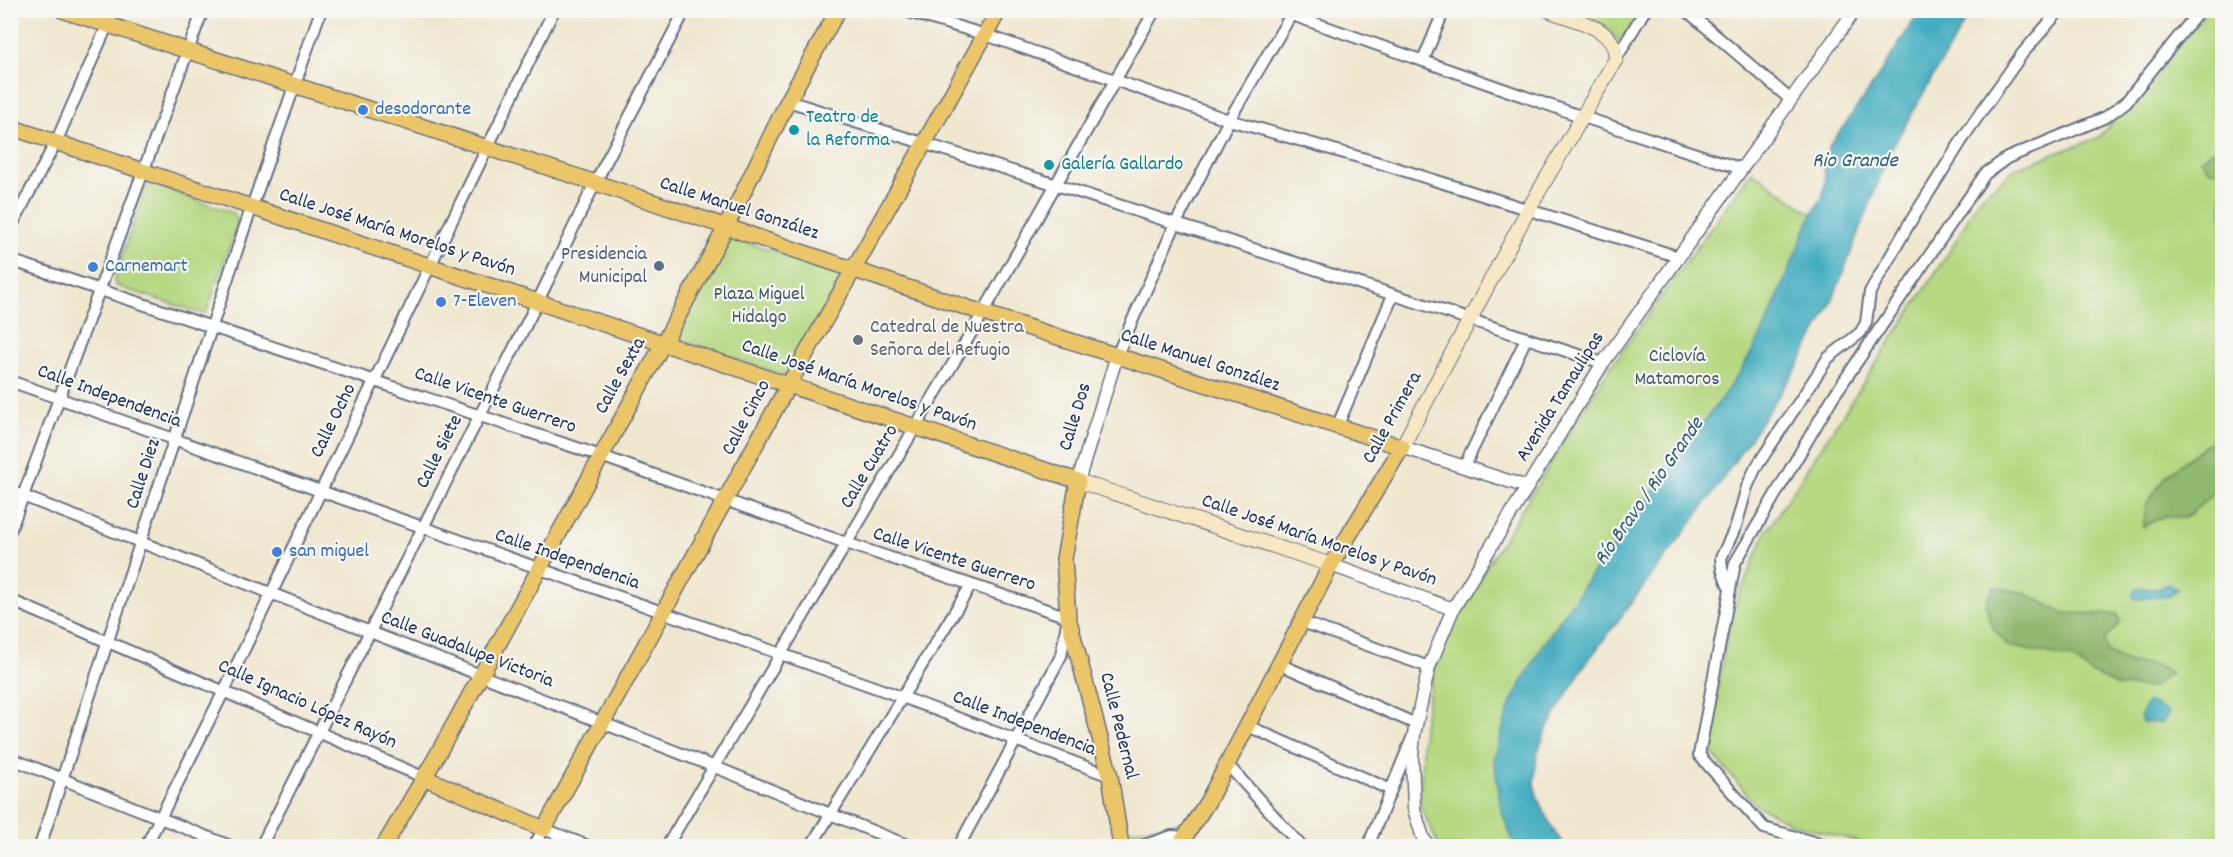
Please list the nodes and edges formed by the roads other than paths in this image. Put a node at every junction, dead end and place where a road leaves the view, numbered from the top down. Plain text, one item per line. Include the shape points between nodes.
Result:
1 (62, 10) edge
2 (203, 10) edge
3 (321, 10) edge
4 (554, 10) edge
5 (685, 10) edge
6 (838, 10) edge
7 (902, 10) edge
8 (999, 10) edge
9 (1155, 10) edge
10 (1278, 10) edge
11 (1444, 10) edge
12 (1645, 10) edge
13 (1686, 10) edge
14 (1855, 10) edge
15 (2060, 10) edge
16 (2200, 10) edge
17 (1549, 11) edge
18 (1291, 15) junction
19 (111, 18) edge
20 (986, 35) junction
21 (187, 51) junction
22 (1616, 59) junction
23 (1423, 61) junction
24 (1115, 82) junction
25 (294, 87) junction
26 (1791, 100) junction
27 (788, 101) junction
28 (1583, 117) junction
29 (1229, 120) junction
30 (10, 127) edge
31 (56, 142) junction
32 (924, 144) junction
33 (487, 149) junction
34 (1742, 169) junction
35 (144, 171) junction
36 (595, 183) junction
37 (1057, 185) junction
38 (253, 207) junction
39 (1528, 210) junction
40 (1175, 225) junction
41 (726, 227) junction
42 (10, 230) edge
43 (1679, 257) junction
44 (10, 260) edge
45 (429, 266) junction
46 (855, 269) junction
47 (101, 289) junction
48 (1393, 295) junction
49 (538, 301) junction
50 (983, 313) junction
51 (1471, 319) junction
52 (212, 327) junction
53 (1526, 339) junction
54 (664, 342) junction
55 (1117, 355) junction
56 (1603, 363) junction
57 (375, 380) junction
58 (10, 381) edge
59 (789, 384) junction
60 (59, 398) junction
61 (479, 416) junction
62 (915, 427) junction
63 (1337, 427) junction
64 (174, 439) junction
65 (1402, 447) junction
66 (601, 456) junction
67 (1464, 467) junction
68 (1078, 481) junction
69 (1527, 487) junction
70 (10, 491) edge
71 (320, 491) junction
72 (24, 496) junction
73 (726, 500) junction
74 (423, 527) junction
75 (10, 531) edge
76 (141, 543) junction
77 (846, 543) junction
78 (1331, 565) junction
79 (539, 569) junction
80 (971, 585) junction
81 (1729, 586) junction
82 (270, 593) junction
83 (10, 600) edge
84 (1453, 609) junction
85 (663, 613) junction
86 (1068, 617) junction
87 (1302, 622) junction
88 (369, 632) junction
89 (107, 641) junction
90 (780, 655) junction
91 (1280, 664) junction
92 (1429, 667) junction
93 (481, 675) junction
94 (224, 691) junction
95 (902, 697) junction
96 (602, 722) junction
97 (1248, 726) junction
98 (1415, 729) junction
99 (319, 734) junction
100 (1016, 740) junction
101 (10, 758) edge
102 (1227, 764) junction
103 (715, 767) junction
104 (1110, 776) junction
105 (62, 779) junction
106 (427, 780) junction
107 (1391, 790) junction
108 (829, 815) junction
109 (160, 818) junction
110 (544, 829) junction
111 (1182, 842) edge
112 (39, 846) edge
113 (146, 846) edge
114 (230, 846) edge
115 (261, 846) edge
116 (384, 846) edge
117 (392, 846) edge
118 (534, 846) edge
119 (588, 846) edge
120 (667, 846) edge
121 (811, 846) edge
122 (909, 846) edge
123 (958, 846) edge
124 (1121, 846) edge
125 (1143, 846) edge
126 (1301, 846) edge
127 (1368, 846) edge
128 (1428, 846) edge
129 (1827, 846) edge

1 - 19 main road, Calle Manuel González
2 - 21 street
3 - 25 street, Calle Diez
4 - 33 street, Calle Ocho
5 - 36 street, Calle Siete
6 - 27 main road, Calle Sexta
7 - 20 street
8 - 20 main road, Calle Cinco
9 - 24 street, Calle Cuatro
10 - 18 street
11 - 23 street
12 - 22 street, Calle Primera
13 - 26 street
14 - 26 street, Avenida Tamaulipas
15 - 81 street via 2022,54 1909,224 1870,292 1866,322 1860,333 1828,358 1755,469 1721,558
16 - 81 street via 2126,102 2106,117 2007,158 1985,174 1833,397 1735,563
17 - 22 main road via 1606,35 1614,44
18 - 23 street
18 - 29 street, Calle Dos
19 - 21 main road, Calle Manuel González
19 - 31 street
20 - 24 street
20 - 32 main road, Calle Cinco
21 - 25 main road, Calle Manuel González
21 - 35 street
22 - 28 main road, Calle Primera
23 - 28 street
24 - 29 street
24 - 37 street, Calle Cuatro
25 - 33 main road, Calle Manuel González
25 - 38 street, Calle Diez
26 - 34 street, Avenida Tamaulipas
27 - 32 street
27 - 41 main road, Calle Sexta
28 - 34 street
28 - 39 main road, Calle Primera
29 - 39 street
29 - 40 street, Calle Dos
30 - 31 main road, Calle José María Morelos y Pavón
31 - 35 main road, Calle José María Morelos y Pavón
31 - 42 street
32 - 37 street
32 - 46 main road, Calle Cinco
33 - 36 main road, Calle Manuel González
33 - 45 street, Calle Ocho
34 - 43 street, Avenida Tamaulipas
35 - 38 main road, Calle José María Morelos y Pavón
35 - 47 street
36 - 41 main road, Calle Manuel González
36 - 49 street, Calle Siete
37 - 40 street
37 - 50 street, Calle Cuatro
38 - 45 main road, Calle José María Morelos y Pavón
38 - 52 street, Calle Diez
39 - 43 street
39 - 51 main road, Calle Primera
40 - 48 street
40 - 55 street, Calle Dos
41 - 46 main road, Calle Manuel González
41 - 54 main road, Calle Sexta
43 - 56 street, Avenida Tamaulipas
44 - 47 street, Calle Vicente Guerrero
45 - 49 main road, Calle José María Morelos y Pavón
45 - 57 street, Calle Ocho
46 - 50 main road, Calle Manuel González
46 - 59 main road, Calle Cinco
47 - 52 street, Calle Vicente Guerrero
47 - 60 street
48 - 51 street
48 - 63 street
49 - 54 main road, Calle José María Morelos y Pavón
49 - 61 street, Calle Siete
50 - 55 main road, Calle Manuel González
50 - 62 street, Calle Cuatro
51 - 53 street
51 - 65 main road, Calle Primera
52 - 57 street, Calle Vicente Guerrero
52 - 64 street, Calle Diez
53 - 56 street
53 - 67 street
54 - 59 main road, Calle José María Morelos y Pavón
54 - 66 main road, Calle Sexta
55 - 63 main road, Calle Manuel González
55 - 68 street, Calle Dos
56 - 69 street, Avenida Tamaulipas
57 - 61 street, Calle Vicente Guerrero
57 - 71 street, Calle Ocho
58 - 60 street, Calle Independencia
59 - 62 main road, Calle José María Morelos y Pavón
59 - 73 main road, Calle Cinco
60 - 64 street, Calle Independencia
60 - 72 street
61 - 66 street, Calle Vicente Guerrero
61 - 74 street, Calle Siete
62 - 68 main road, Calle José María Morelos y Pavón
62 - 77 street, Calle Cuatro
63 - 65 main road, Calle Manuel González
64 - 71 street, Calle Independencia
64 - 76 street, Calle Diez
65 - 67 street
65 - 78 main road, Calle Primera
66 - 73 street, Calle Vicente Guerrero
66 - 79 main road, Calle Sexta
67 - 69 street
68 - 78 main road, Calle José María Morelos y Pavón
68 - 86 main road, Calle Dos via 1064,559
69 - 84 street, Avenida Tamaulipas
70 - 72 street, Calle Guadalupe Victoria
71 - 74 street, Calle Independencia
71 - 82 street, Calle Ocho
72 - 75 street
72 - 76 street, Calle Guadalupe Victoria
73 - 77 street, Calle Vicente Guerrero
73 - 85 main road, Calle Cinco
74 - 79 street, Calle Independencia
74 - 88 street, Calle Siete
76 - 82 street, Calle Guadalupe Victoria
76 - 89 street, Calle Diez
77 - 80 street, Calle Vicente Guerrero
77 - 90 street, Calle Cuatro
78 - 84 street, Calle José María Morelos y Pavón
78 - 87 main road, Calle Primera
79 - 85 street, Calle Independencia
79 - 93 main road, Calle Sexta
80 - 86 street, Calle Vicente Guerrero
80 - 95 street
81 - 129 street via 1699,755 1764,828
82 - 88 street, Calle Guadalupe Victoria
82 - 94 street, Calle Ocho
83 - 89 street, Calle Ignacio López Rayón
84 - 92 street, Avenida Tamaulipas
85 - 90 street, Calle Independencia
85 - 96 main road, Calle Cinco
86 - 100 street, Calle Dos via 1060,656
86 - 104 main road, Calle Pedernal
87 - 91 main road, Calle Primera
87 - 92 street
88 - 93 street, Calle Guadalupe Victoria
88 - 99 street, Calle Siete
89 - 94 street, Calle Ignacio López Rayón
89 - 105 street, Calle Diez
90 - 95 street, Calle Independencia
90 - 103 street, Calle Cuatro
91 - 97 main road, Calle Primera
91 - 98 street
92 - 98 street, Avenida Tamaulipas
93 - 96 street, Calle Guadalupe Victoria
93 - 106 main road, Calle Sexta
94 - 99 street, Calle Ignacio López Rayón
94 - 109 street, Calle Ocho
95 - 100 street, Calle Independencia
95 - 108 street
96 - 103 street, Calle Guadalupe Victoria
96 - 110 main road, Calle Cinco
97 - 102 main road, Calle Primera
97 - 107 street
98 - 107 street
98 - 128 street, Avenida Tamaulipas via 1414,809
99 - 106 street, Calle Ignacio López Rayón
99 - 115 street, Calle Siete
100 - 104 street, Calle Independencia
100 - 123 street, Calle Dos
101 - 105 street
102 - 111 main road, Calle Primera
102 - 126 street
103 - 108 street, Calle Guadalupe Victoria
103 - 120 street, Calle Cuatro
104 - 124 main road, Calle Pedernal
105 - 109 street
105 - 112 street, Calle Diez
106 - 110 main road, Calle Ignacio López Rayón
106 - 116 main road, Calle Sexta
106 - 117 main road, Calle Sexta
107 - 127 street
108 - 121 street
108 - 122 street, Calle Guadalupe Victoria
109 - 113 street, Calle Ocho
109 - 114 street
110 - 118 street, Calle Cinco
110 - 119 street, Calle Ignacio López Rayón
111 - 125 street via 1172,836

